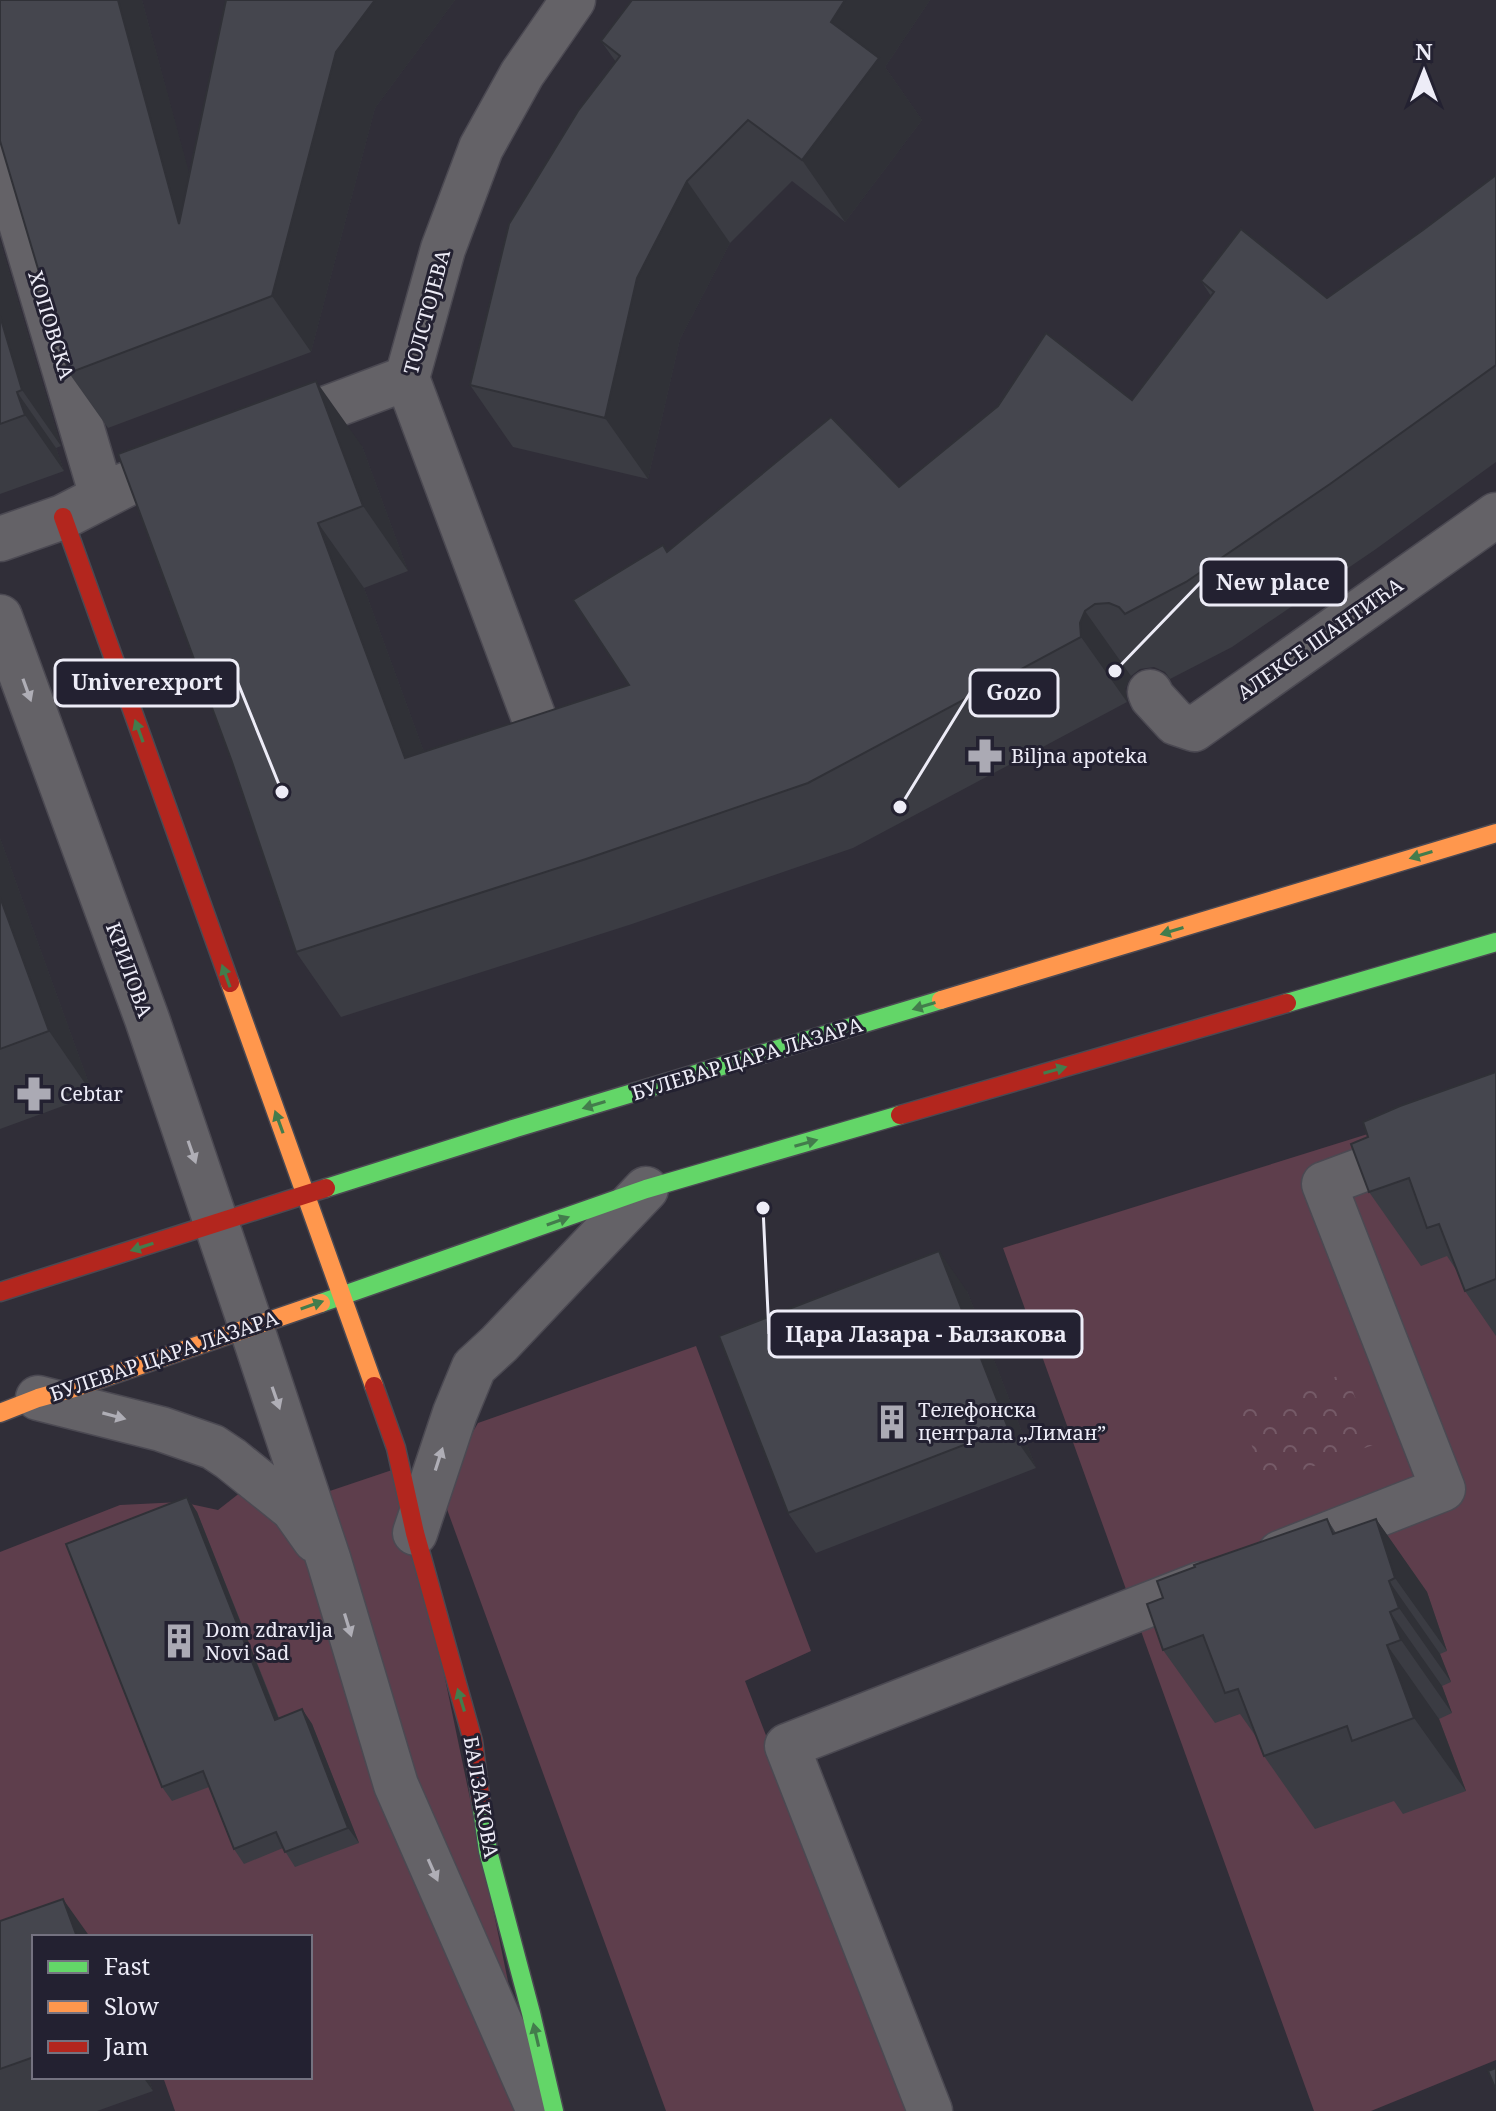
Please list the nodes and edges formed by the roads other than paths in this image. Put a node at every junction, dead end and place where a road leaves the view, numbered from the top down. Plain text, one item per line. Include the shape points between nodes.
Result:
1 (573, 0) edge
2 (0, 153) edge
3 (407, 378) junction
4 (102, 496) junction
5 (1496, 515) edge
6 (63, 517) junction
7 (0, 539) edge
8 (0, 617) edge
9 (1150, 692) dead end
10 (538, 729) edge
11 (1496, 833) edge
12 (1496, 942) edge
13 (1460, 1134) edge
14 (646, 1189) junction
15 (305, 1196) junction
16 (216, 1223) junction
17 (0, 1292) edge
18 (341, 1295) junction
19 (251, 1326) junction
20 (19, 1406) edge
21 (415, 1533) junction
22 (329, 1561) junction
23 (539, 2111) edge
24 (554, 2111) edge
25 (930, 2111) edge

1 - 3 street, ТОЛСТОЈЕВА via 522,74 481,148 443,249
2 - 4 street, ХОПОВСКА
3 - 4 street
3 - 10 street, ТОЛСТОЈЕВА
4 - 6 street
5 - 9 street, АЛЕКСЕ ШАНТИЋА via 1194,729 1176,723
6 - 7 street
15 -> 6 main road
8 -> 16 street, КРИЛОВА
11 -> 15 main road, БУЛЕВАР ЦАРА ЛАЗАРА
14 -> 12 main road, БУЛЕВАР ЦАРА ЛАЗАРА
13 - 25 street via 1324,1184 1443,1489 787,1746
18 -> 14 main road, БУЛЕВАР ЦАРА ЛАЗАРА
21 -> 14 street via 474,1367
15 - 16 main road, БУЛЕВАР ЦАРА ЛАЗАРА
15 - 18 main road
16 -> 17 main road, БУЛЕВАР ЦАРА ЛАЗАРА
16 - 19 street, КРИЛОВА
19 -> 18 main road, БУЛЕВАР ЦАРА ЛАЗАРА
18 - 21 main road, БАЛЗАКОВА via 392,1436
19 - 20 main road, БУЛЕВАР ЦАРА ЛАЗАРА
19 -> 22 street, КРИЛОВА
20 -> 22 street via 161,1429 213,1447 293,1509
24 -> 21 main road, БАЛЗАКОВА via 488,1851 473,1741
22 -> 23 street via 396,1785

